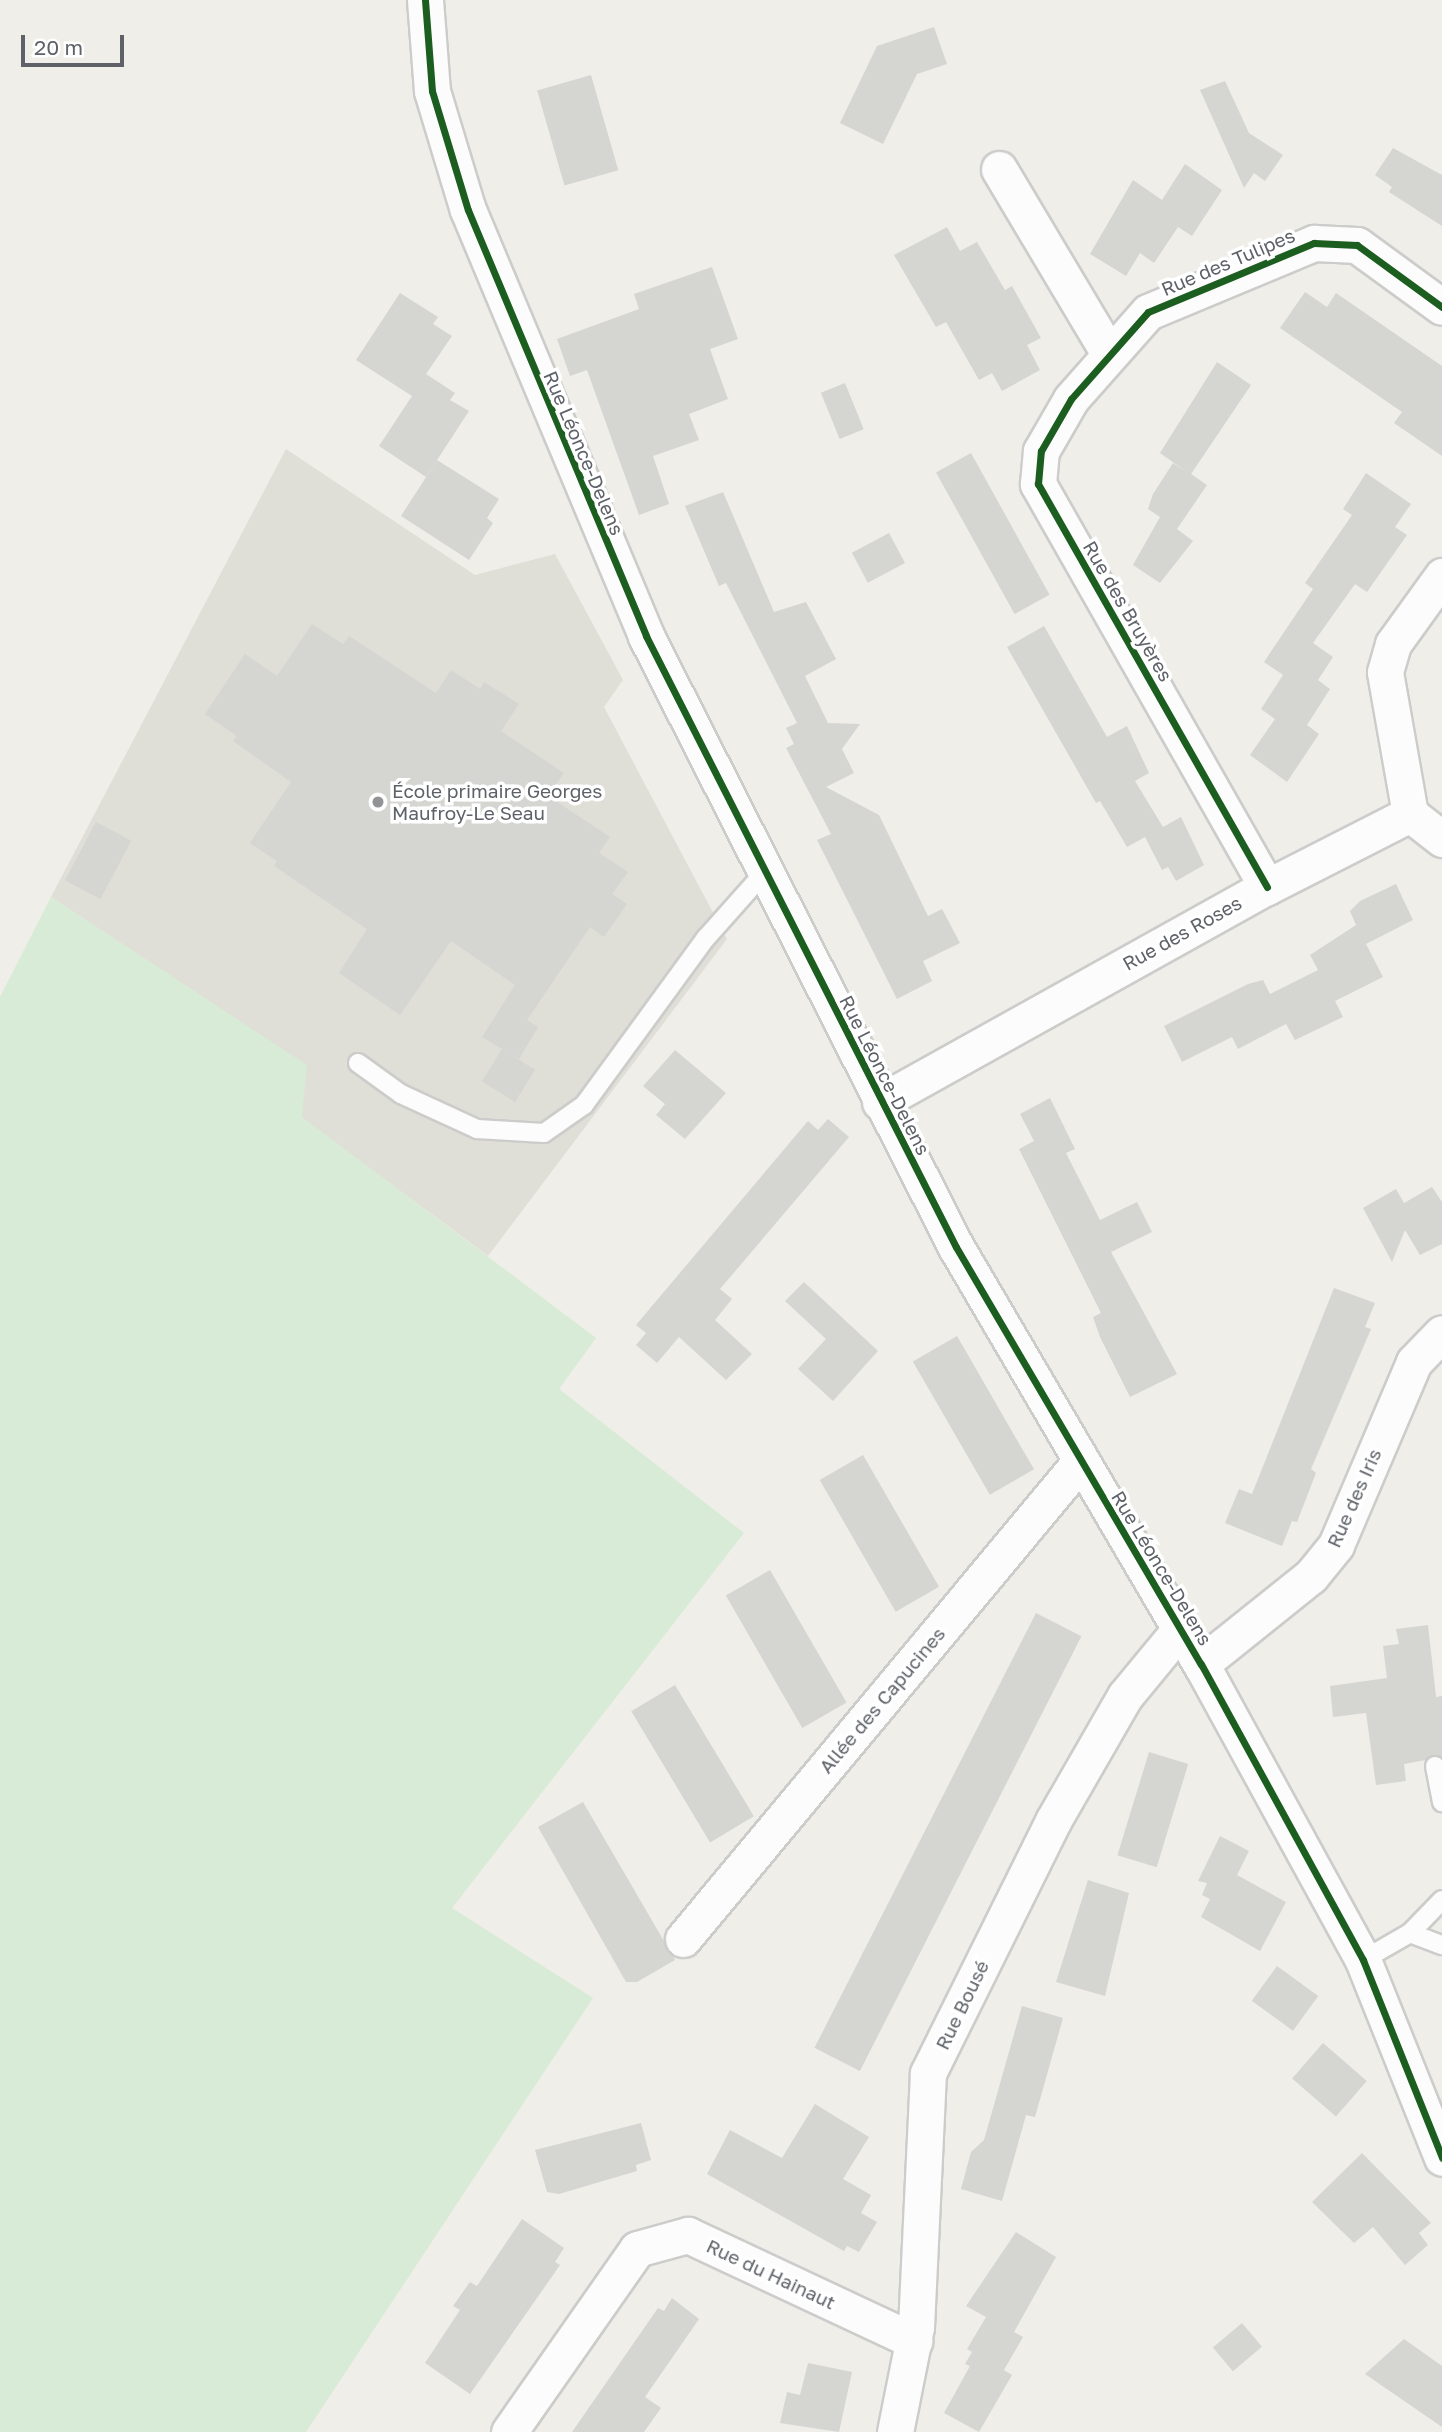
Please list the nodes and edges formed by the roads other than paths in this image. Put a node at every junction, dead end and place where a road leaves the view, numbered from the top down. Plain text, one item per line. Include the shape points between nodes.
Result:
1 (425, 0) edge
2 (999, 169) dead end
3 (1442, 307) edge
4 (1108, 352) junction
5 (1442, 576) edge
6 (1410, 814) junction
7 (1442, 839) edge
8 (764, 873) junction
9 (1267, 887) junction
10 (358, 1063) dead end
11 (880, 1102) junction
12 (1442, 1333) edge
13 (1080, 1462) junction
14 (1181, 1628) junction
15 (1201, 1664) junction
16 (1435, 1766) dead end
17 (1442, 1802) edge
18 (1442, 1900) edge
19 (1410, 1933) junction
20 (684, 1938) dead end
21 (1442, 1945) edge
22 (1363, 1960) junction
23 (1442, 2158) edge
24 (914, 2341) junction
25 (509, 2432) edge
26 (895, 2432) edge

1 - 8 street, Rue Léonce-Delens via 432,91 468,209 646,636
2 - 4 street
3 - 4 street, Rue des Tulipes via 1357,245 1314,243 1148,312
4 - 9 street, Rue des Bruyères via 1041,451 1038,484
5 - 6 street via 1393,644 1385,672
6 - 7 street
6 - 9 street, Rue des Roses
8 - 10 lane via 706,938 584,1105 544,1133 477,1129 401,1094
8 - 11 street, Rue Léonce-Delens
9 - 11 street, Rue des Roses
11 - 13 street, Rue Léonce-Delens
12 - 15 street, Rue des Iris via 1414,1362 1336,1545 1311,1576
13 - 14 street, Rue Léonce-Delens
13 - 20 street, Allée des Capucines
14 - 15 street, Rue Léonce-Delens
14 - 24 street, Rue Bousé via 1125,1696 1054,1821 928,2073
15 - 22 street, Rue Léonce-Delens
16 - 17 lane
18 - 19 lane
19 - 21 lane
19 - 22 lane
22 - 23 street, Rue Léonce-Delens
24 - 25 street, Rue du Hainaut via 688,2235 637,2249
24 - 26 street, Rue Bousé

